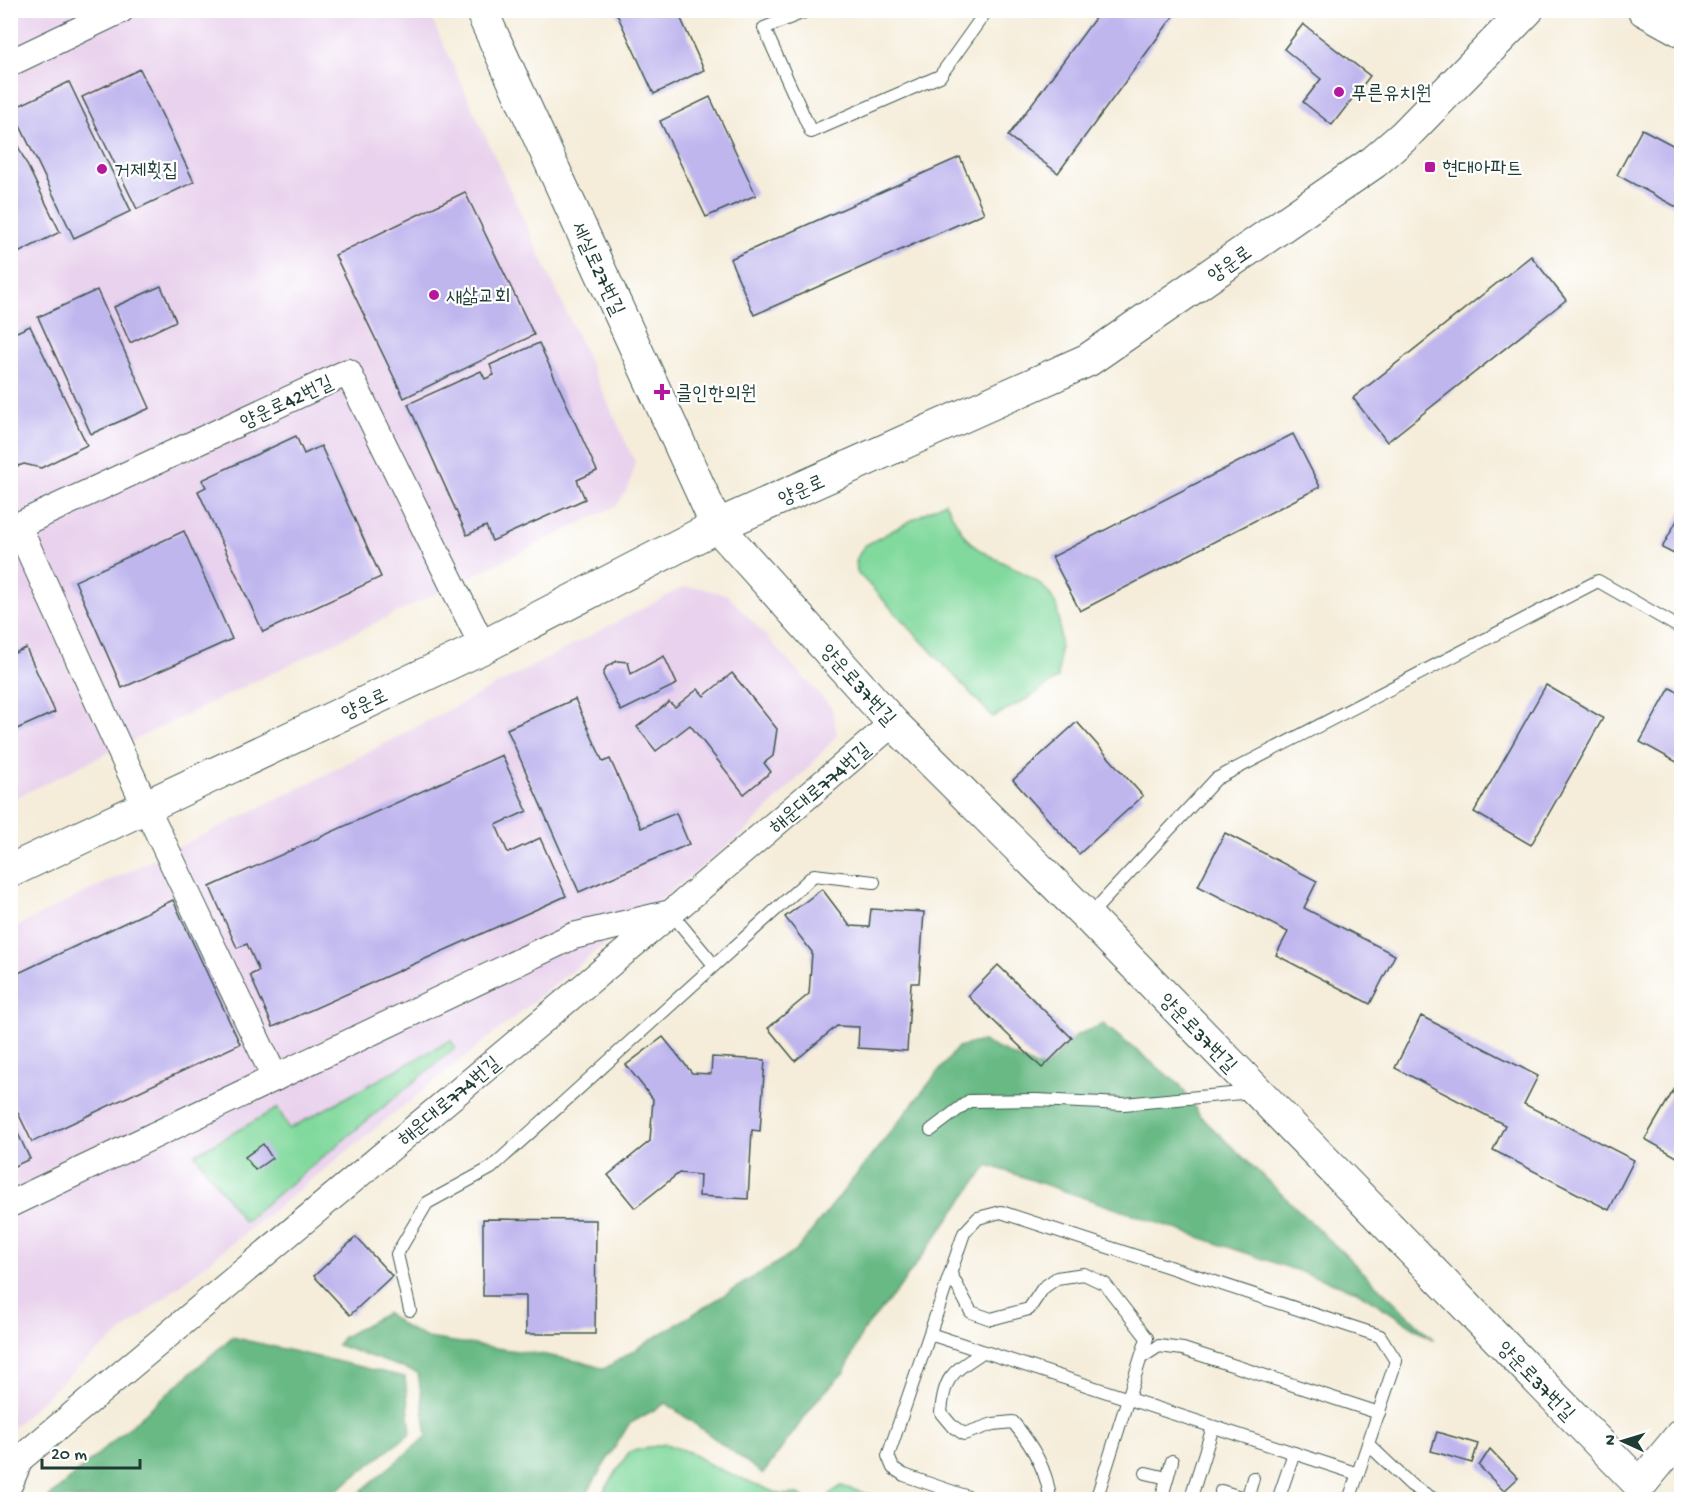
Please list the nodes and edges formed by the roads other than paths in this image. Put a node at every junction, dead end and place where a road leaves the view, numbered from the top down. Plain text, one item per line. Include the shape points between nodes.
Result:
1 (121, 10) edge
2 (481, 10) edge
3 (809, 10) edge
4 (987, 10) edge
5 (1527, 10) edge
6 (1644, 10) edge
7 (1682, 32) edge
8 (10, 63) edge
9 (717, 526) junction
10 (14, 527) edge
11 (1682, 629) edge
12 (483, 647) junction
13 (893, 723) junction
14 (145, 805) junction
15 (10, 871) edge
16 (874, 882) dead end
17 (671, 914) junction
18 (1088, 917) junction
19 (714, 965) junction
20 (275, 1078) junction
21 (1257, 1092) junction
22 (931, 1130) dead end
23 (10, 1203) edge
24 (951, 1274) junction
25 (410, 1310) dead end
26 (930, 1334) junction
27 (983, 1352) junction
28 (1142, 1357) junction
29 (1128, 1399) junction
30 (1378, 1413) junction
31 (1213, 1426) junction
32 (1682, 1434) edge
33 (1368, 1444) junction
34 (15, 1449) edge
35 (1294, 1453) junction
36 (1172, 1461) dead end
37 (1146, 1473) dead end
38 (1358, 1474) junction
39 (1167, 1478) junction
40 (1253, 1478) dead end
41 (10, 1483) edge
42 (1221, 1491) dead end
43 (1648, 1492) edge
44 (1247, 1499) edge
45 (977, 1500) edge
46 (1050, 1500) edge
47 (1096, 1500) edge
48 (1161, 1500) edge
49 (1190, 1500) edge
50 (1278, 1500) edge
51 (1349, 1500) edge
52 (1435, 1500) edge

1 - 8 street
2 - 9 street, 세실로27번길
3 - 4 lane via 764,28 811,132 940,76
5 - 9 main road, 양운로 via 1374,162 1088,360
6 - 7 street
9 - 12 main road, 양운로
9 - 13 street, 양운로37번길
10 - 12 street, 양운로42번길 via 348,372
10 - 14 street
11 - 18 lane via 1598,581 1216,779
12 - 14 main road, 양운로
13 - 17 street, 해운대로774번길
13 - 18 street, 양운로37번길
14 - 15 main road, 양운로
14 - 20 street
16 - 19 lane via 814,875
17 - 19 lane
17 - 20 street via 573,936
17 - 34 street, 해운대로774번길
18 - 21 street, 양운로37번길
19 - 25 lane via 491,1168 428,1203 397,1254
20 - 23 street
21 - 22 lane via 1124,1104 969,1101
21 - 43 street, 양운로37번길
24 - 26 lane
24 - 28 lane via 971,1312 991,1320 1029,1309 1043,1288 1057,1278 1084,1274 1105,1284 1147,1338
24 - 30 lane via 964,1233 978,1218 1001,1212 1380,1335 1396,1361
26 - 27 lane
26 - 45 lane via 888,1456 893,1468 904,1476
27 - 29 lane
27 - 46 lane via 956,1370 943,1390 941,1413 964,1434 1013,1422 1029,1441 1041,1466
28 - 29 lane
28 - 30 lane via 1159,1346 1184,1349
29 - 31 lane
29 - 47 lane
30 - 33 lane
31 - 35 lane
31 - 49 lane
32 - 43 street, 양운로37번길
33 - 38 lane
33 - 52 lane via 1411,1485
34 - 41 street, 해운대로774번길
35 - 38 lane
35 - 50 lane
36 - 39 lane
37 - 39 lane
38 - 51 lane
39 - 48 lane
40 - 44 lane
42 - 44 lane

